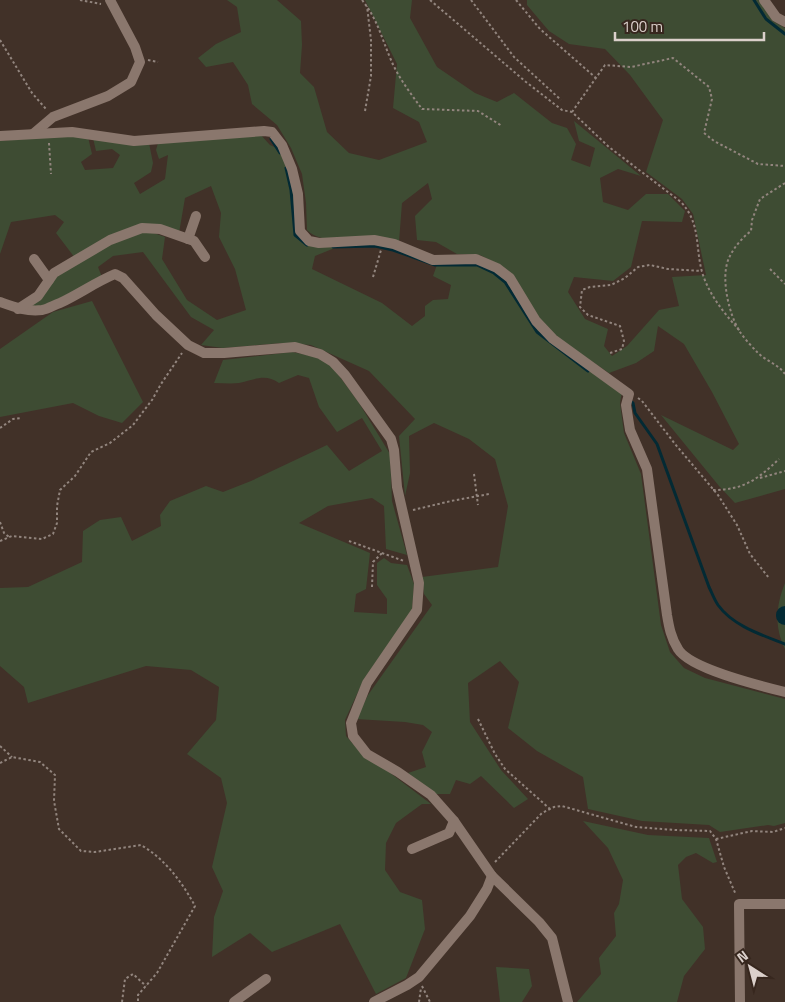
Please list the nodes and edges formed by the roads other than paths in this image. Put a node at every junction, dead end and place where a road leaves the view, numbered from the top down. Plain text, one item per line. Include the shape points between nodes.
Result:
1 (764, 0) edge
2 (113, 2) edge
3 (785, 22) edge
4 (33, 134) junction
5 (0, 136) edge
6 (196, 216) dead end
7 (188, 239) junction
8 (205, 257) dead end
9 (34, 259) dead end
10 (49, 280) junction
11 (0, 302) edge
12 (18, 309) junction
13 (785, 692) edge
14 (454, 821) junction
15 (412, 849) dead end
16 (492, 876) junction
17 (785, 904) edge
18 (266, 979) dead end
19 (234, 1002) edge
20 (374, 1002) edge
21 (568, 1002) edge
22 (740, 1002) edge

1 - 3 street via 776,17
2 - 4 street via 140,62 131,82 108,96 53,117
4 - 5 street
4 - 13 street via 72,132 134,141 272,132 282,145 292,169 298,194 300,231 309,241 374,240 394,244 433,260 476,259 497,268 510,278 536,321 552,339 629,394 626,405 630,430 648,469 667,616 679,651 720,674
6 - 7 street
7 - 8 street via 194,240
7 - 10 street via 142,228 110,240 54,273
9 - 10 street
10 - 12 street via 38,296
11 - 12 street
12 - 14 street via 44,310 115,274 123,278 188,346 204,352 224,353 295,347 320,354 345,375 390,438 397,487 419,583 417,610 367,683 351,723 353,736 366,754 431,795
14 - 15 street via 449,833
14 - 16 street
16 - 20 street via 470,916 419,976
16 - 21 street via 552,938
17 - 22 street via 739,904
18 - 19 street

